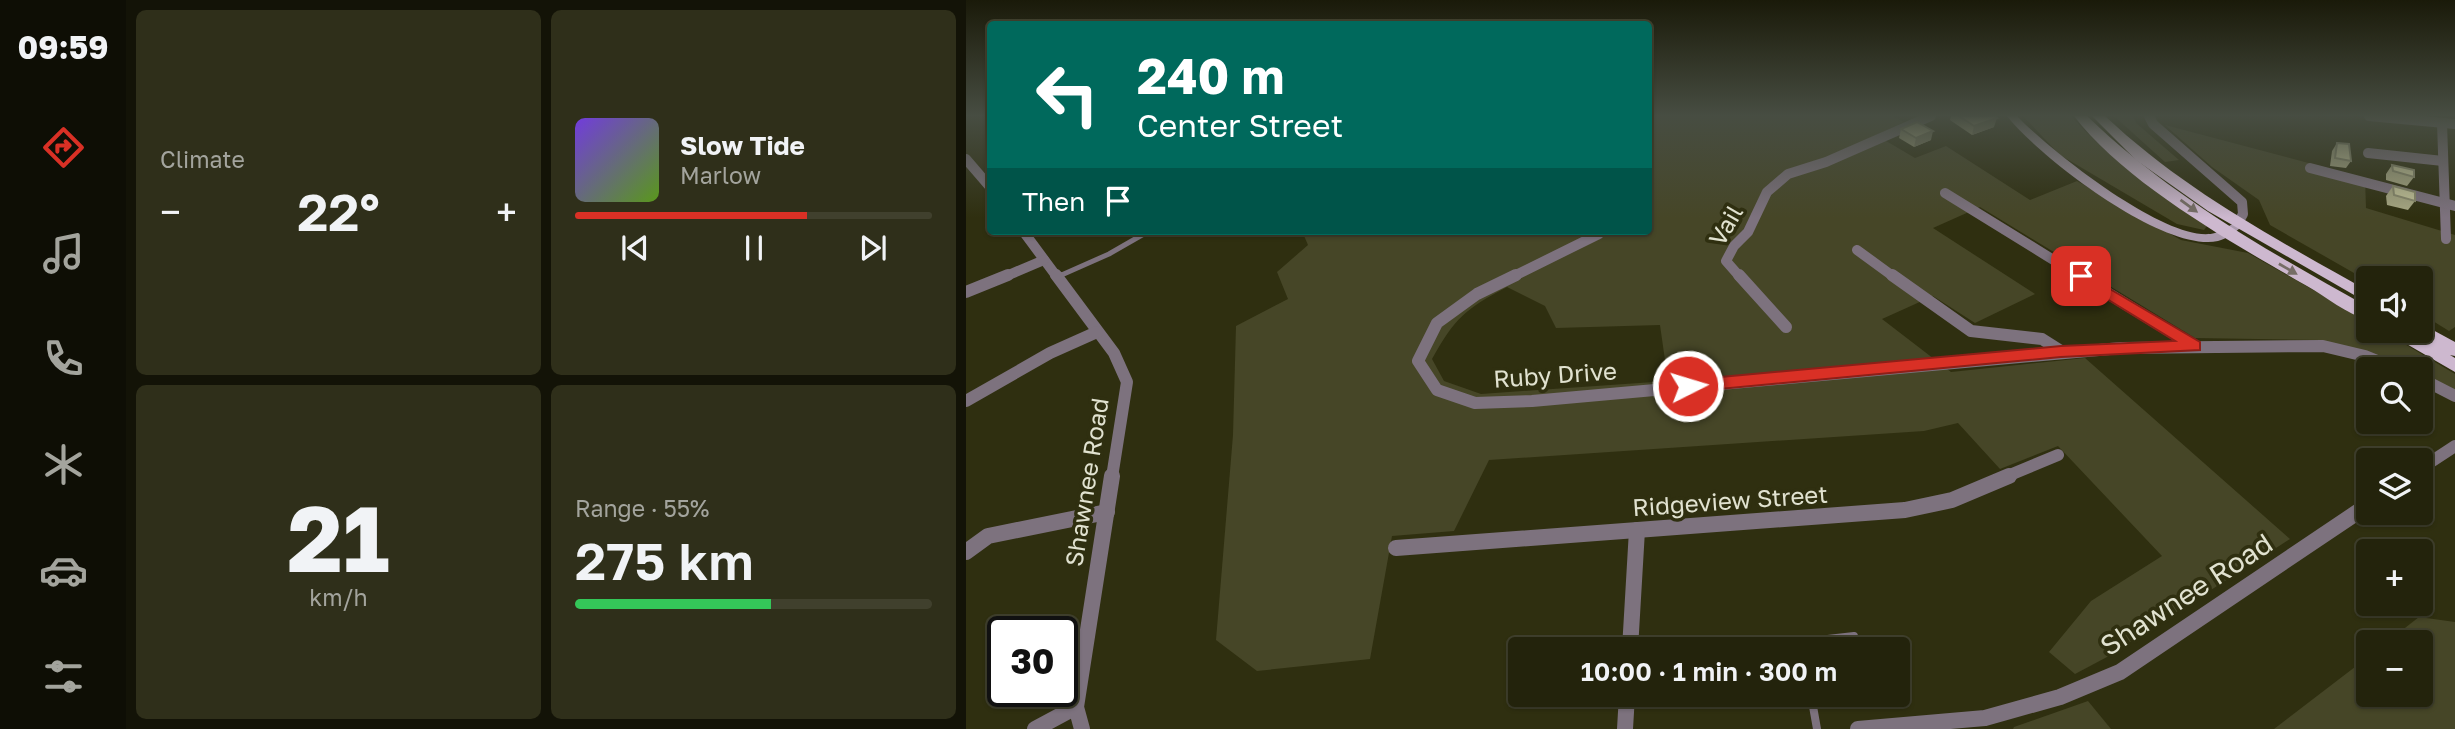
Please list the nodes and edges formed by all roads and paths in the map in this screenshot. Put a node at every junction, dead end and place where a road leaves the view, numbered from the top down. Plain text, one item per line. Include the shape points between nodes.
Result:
1 (1853, 150) edge
2 (2046, 150) edge
3 (2113, 150) edge
4 (2134, 150) edge
5 (2183, 150) edge
6 (2443, 150) edge
7 (2368, 153) dead end
8 (966, 159) edge
9 (2443, 161) junction
10 (2310, 168) dead end
11 (986, 173) edge
12 (1945, 193) dead end
13 (2450, 204) edge
14 (2234, 228) junction
15 (1026, 235) edge
16 (1142, 235) edge
17 (1598, 235) edge
18 (2446, 239) dead end
19 (1857, 250) dead end
20 (1044, 260) junction
21 (1056, 277) junction
22 (966, 292) edge
23 (2356, 292) edge
24 (2356, 306) edge
25 (1786, 327) dead end
26 (1097, 332) junction
27 (2433, 337) edge
28 (2417, 343) edge
29 (2194, 346) junction
30 (2455, 350) edge
31 (2061, 351) junction
32 (2367, 357) edge
33 (2455, 366) edge
34 (2433, 385) edge
35 (2455, 396) edge
36 (966, 401) edge
37 (2455, 446) edge
38 (2058, 455) dead end
39 (2433, 460) edge
40 (1107, 512) junction
41 (2356, 513) edge
42 (1637, 530) junction
43 (1396, 548) dead end
44 (966, 552) edge
45 (1854, 636) dead end
46 (1631, 637) edge
47 (1845, 637) edge
48 (1078, 694) edge
49 (1076, 707) joint
50 (1626, 707) edge
51 (1813, 707) edge
52 (1987, 723) edge
53 (1035, 729) edge
54 (1082, 729) edge
55 (1625, 729) edge
56 (1817, 729) edge
57 (1858, 729) edge

1 - 25 street, Vail via 1788,174 1767,192 1748,232 1726,261
2 - 14 main road via 2157,222 2196,238 2216,238
3 -> 14 main road
4 - 14 main road
5 - 14 street via 2242,202 2243,214
6 - 9 street
7 - 9 street
8 - 11 street
9 - 13 street
10 - 13 street
12 - 29 street
13 - 18 street
14 - 23 main road
14 -> 24 main road
15 - 20 street, Shawnee Road
16 - 21 lane
17 - 31 street, Ruby Drive via 1477,294 1437,323 1418,361 1437,390 1475,403 1532,401
19 - 31 street via 1971,331 2042,339
20 - 21 street, Shawnee Road
20 - 22 street
21 - 26 street, Shawnee Road
26 - 36 street
26 - 40 street, Shawnee Road via 1114,353 1127,382
27 - 30 main road
28 - 33 main road
29 - 31 street, Ruby Drive
29 - 32 street, Ruby Drive via 2323,346
34 - 35 street
37 - 39 street
38 - 42 street, Ridgeview Street via 1952,500 1905,510
40 - 44 street via 988,536
40 - 48 street, Shawnee Road
41 - 52 street, Shawnee Road via 2120,672
42 - 43 street, Ridgeview Street
42 - 46 street
45 - 47 lane
49 - 53 street
49 - 54 street, Shawnee Road
50 - 55 street
51 - 56 lane
52 - 57 street, Shawnee Road

